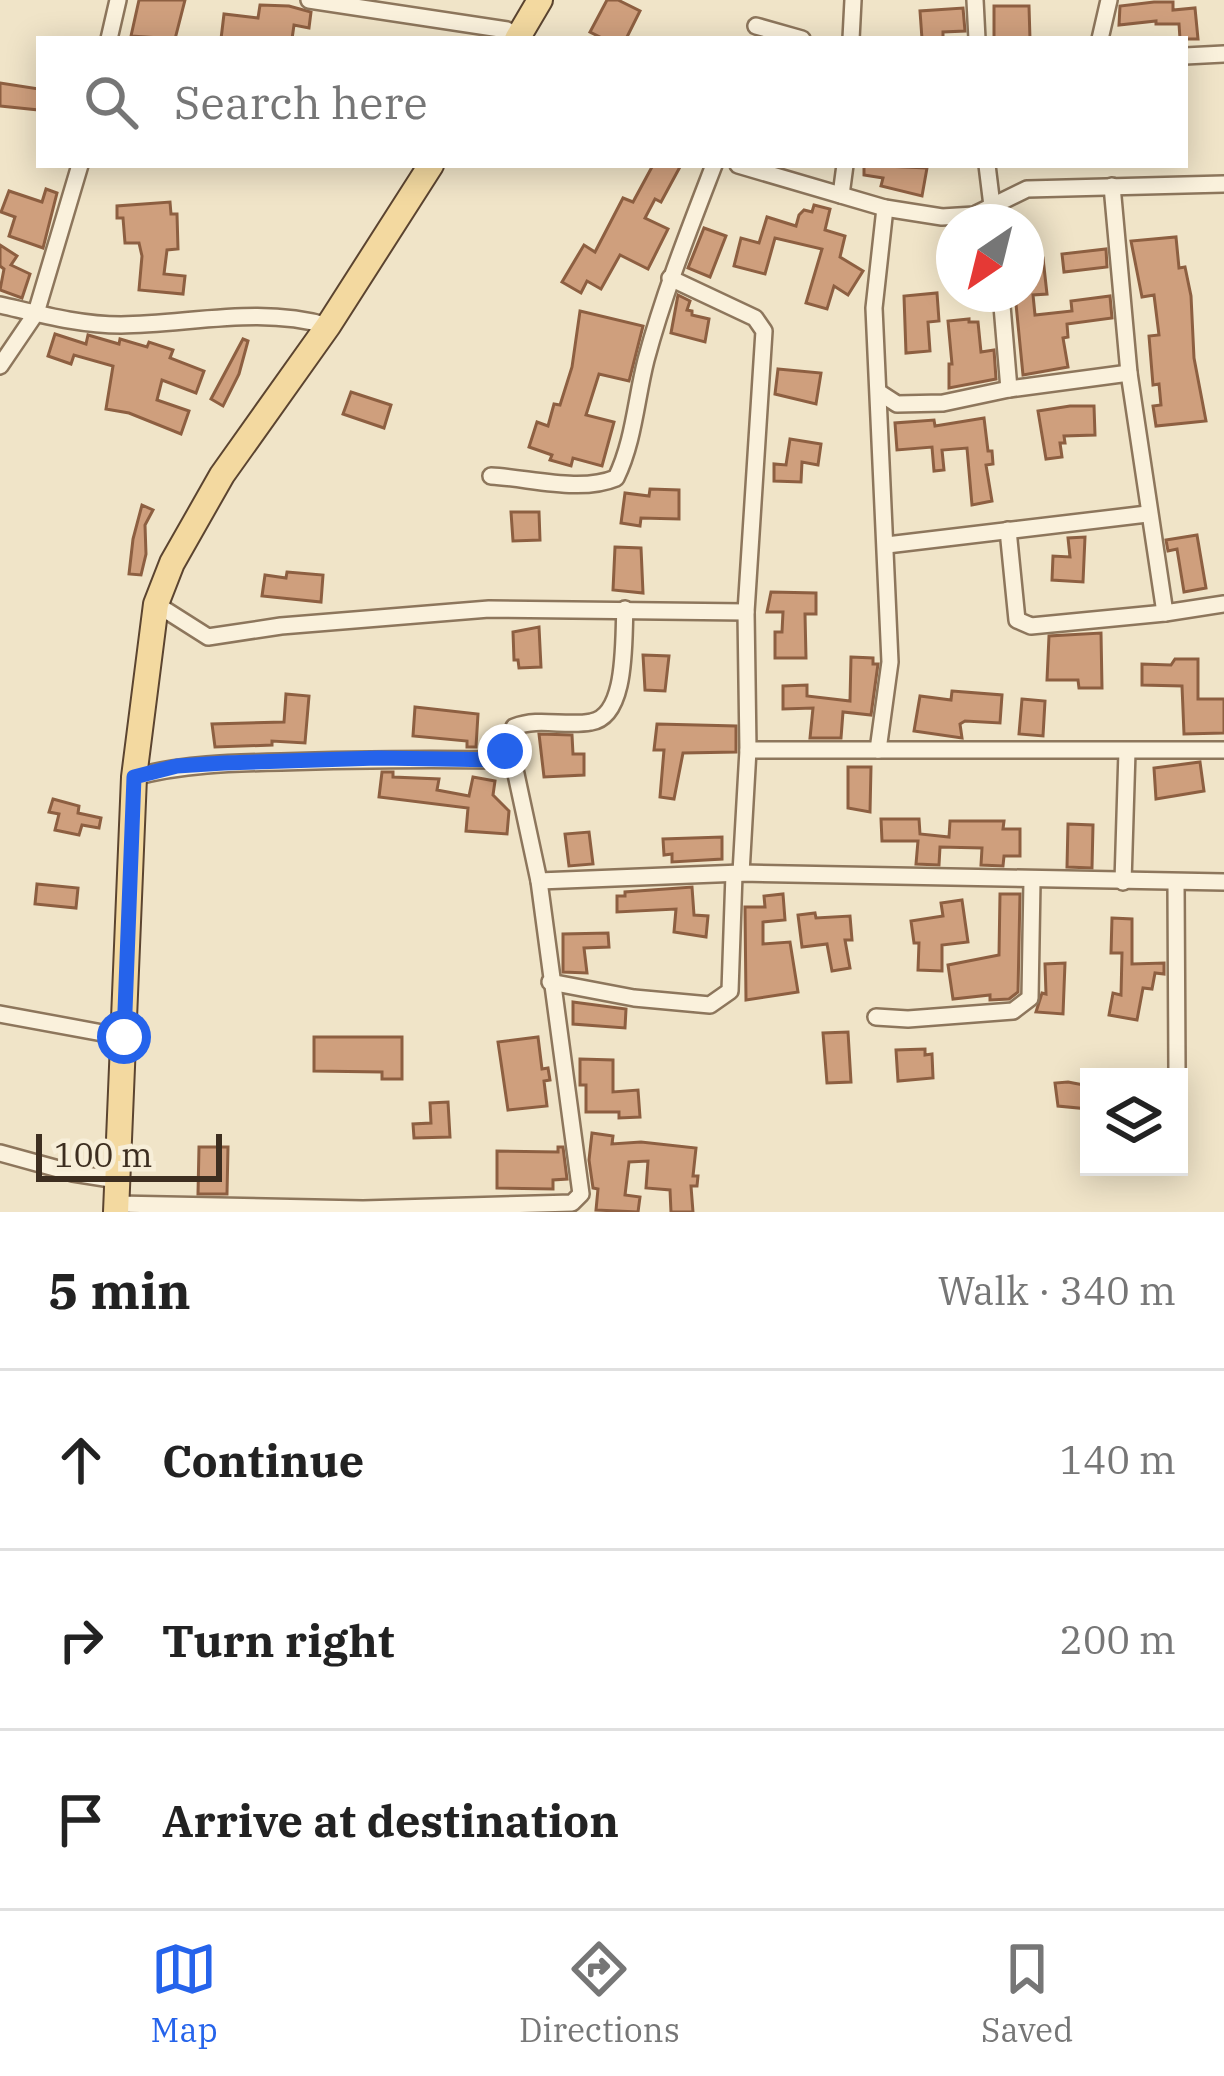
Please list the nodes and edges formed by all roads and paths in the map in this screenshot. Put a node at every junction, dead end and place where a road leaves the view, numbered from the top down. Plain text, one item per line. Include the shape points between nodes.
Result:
1 (118, 0) edge
2 (309, 0) edge
3 (523, 0) edge
4 (540, 0) edge
5 (853, 0) edge
6 (975, 0) edge
7 (1109, 0) edge
8 (756, 26) dead end
9 (110, 36) edge
10 (509, 36) edge
11 (791, 36) edge
12 (851, 36) edge
13 (977, 36) edge
14 (1101, 36) edge
15 (1224, 55) edge
16 (1188, 56) edge
17 (79, 168) edge
18 (428, 168) edge
19 (713, 168) edge
20 (748, 168) edge
21 (845, 168) edge
22 (987, 168) edge
23 (1224, 184) edge
24 (1112, 186) junction
25 (842, 196) junction
26 (992, 204) edge
27 (1007, 204) edge
28 (884, 208) junction
29 (936, 216) edge
30 (670, 278) junction
31 (0, 305) edge
32 (1003, 312) edge
33 (36, 313) junction
34 (328, 326) junction
35 (0, 366) edge
36 (1129, 373) junction
37 (1009, 389) junction
38 (880, 394) junction
39 (491, 476) dead end
40 (1147, 514) junction
41 (1008, 530) junction
42 (887, 545) junction
43 (155, 604) junction
44 (1224, 604) edge
45 (625, 609) junction
46 (746, 612) junction
47 (1165, 613) junction
48 (748, 750) junction
49 (878, 750) junction
50 (1224, 750) edge
51 (1127, 751) junction
52 (503, 760) junction
53 (134, 777) junction
54 (738, 874) junction
55 (539, 881) junction
56 (1031, 881) junction
57 (1123, 882) junction
58 (1224, 882) edge
59 (1176, 884) junction
60 (550, 982) junction
61 (0, 1014) edge
62 (877, 1017) dead end
63 (124, 1037) junction
64 (1177, 1068) edge
65 (0, 1153) edge
66 (116, 1199) edge

1 - 9 street
2 - 10 street
3 - 10 main road
4 - 10 main road
5 - 12 street
6 - 13 street
7 - 14 street
8 - 11 street
15 - 16 street
17 - 33 street
18 - 34 main road
19 - 30 street
20 - 25 street
21 - 25 street
22 - 26 street
23 - 24 street
24 - 27 street via 1027,189
24 - 36 street
25 - 28 street
28 - 29 street
28 - 38 street via 874,308
30 - 39 street via 616,478
30 - 46 street via 754,318 764,332
31 - 33 street
32 - 37 street
33 - 34 street via 117,325 295,316
33 - 35 street
34 - 43 main road via 222,475
36 - 37 street
36 - 40 street
37 - 38 street via 943,404 897,404
38 - 42 street
40 - 41 street
40 - 47 street
41 - 42 street
41 - 47 street via 1018,620 1031,626
42 - 49 street via 890,662
43 - 45 street via 208,637 489,609
43 - 53 main road
44 - 47 street
45 - 46 street
45 - 52 street via 619,694 608,712 595,723 514,727
46 - 48 street
48 - 49 street
48 - 54 street
49 - 51 street
50 - 51 street
51 - 57 street
52 - 53 street via 224,763
52 - 55 street via 516,768
53 - 63 main road
54 - 55 street
54 - 56 street
54 - 60 street via 730,991 721,1001 634,998
55 - 60 street
56 - 57 street
56 - 62 street via 1024,1005
57 - 59 street
58 - 59 street
59 - 64 street
60 - 66 street via 580,1194 572,1203 363,1209
61 - 63 street
63 - 66 main road
65 - 66 street via 74,1173

